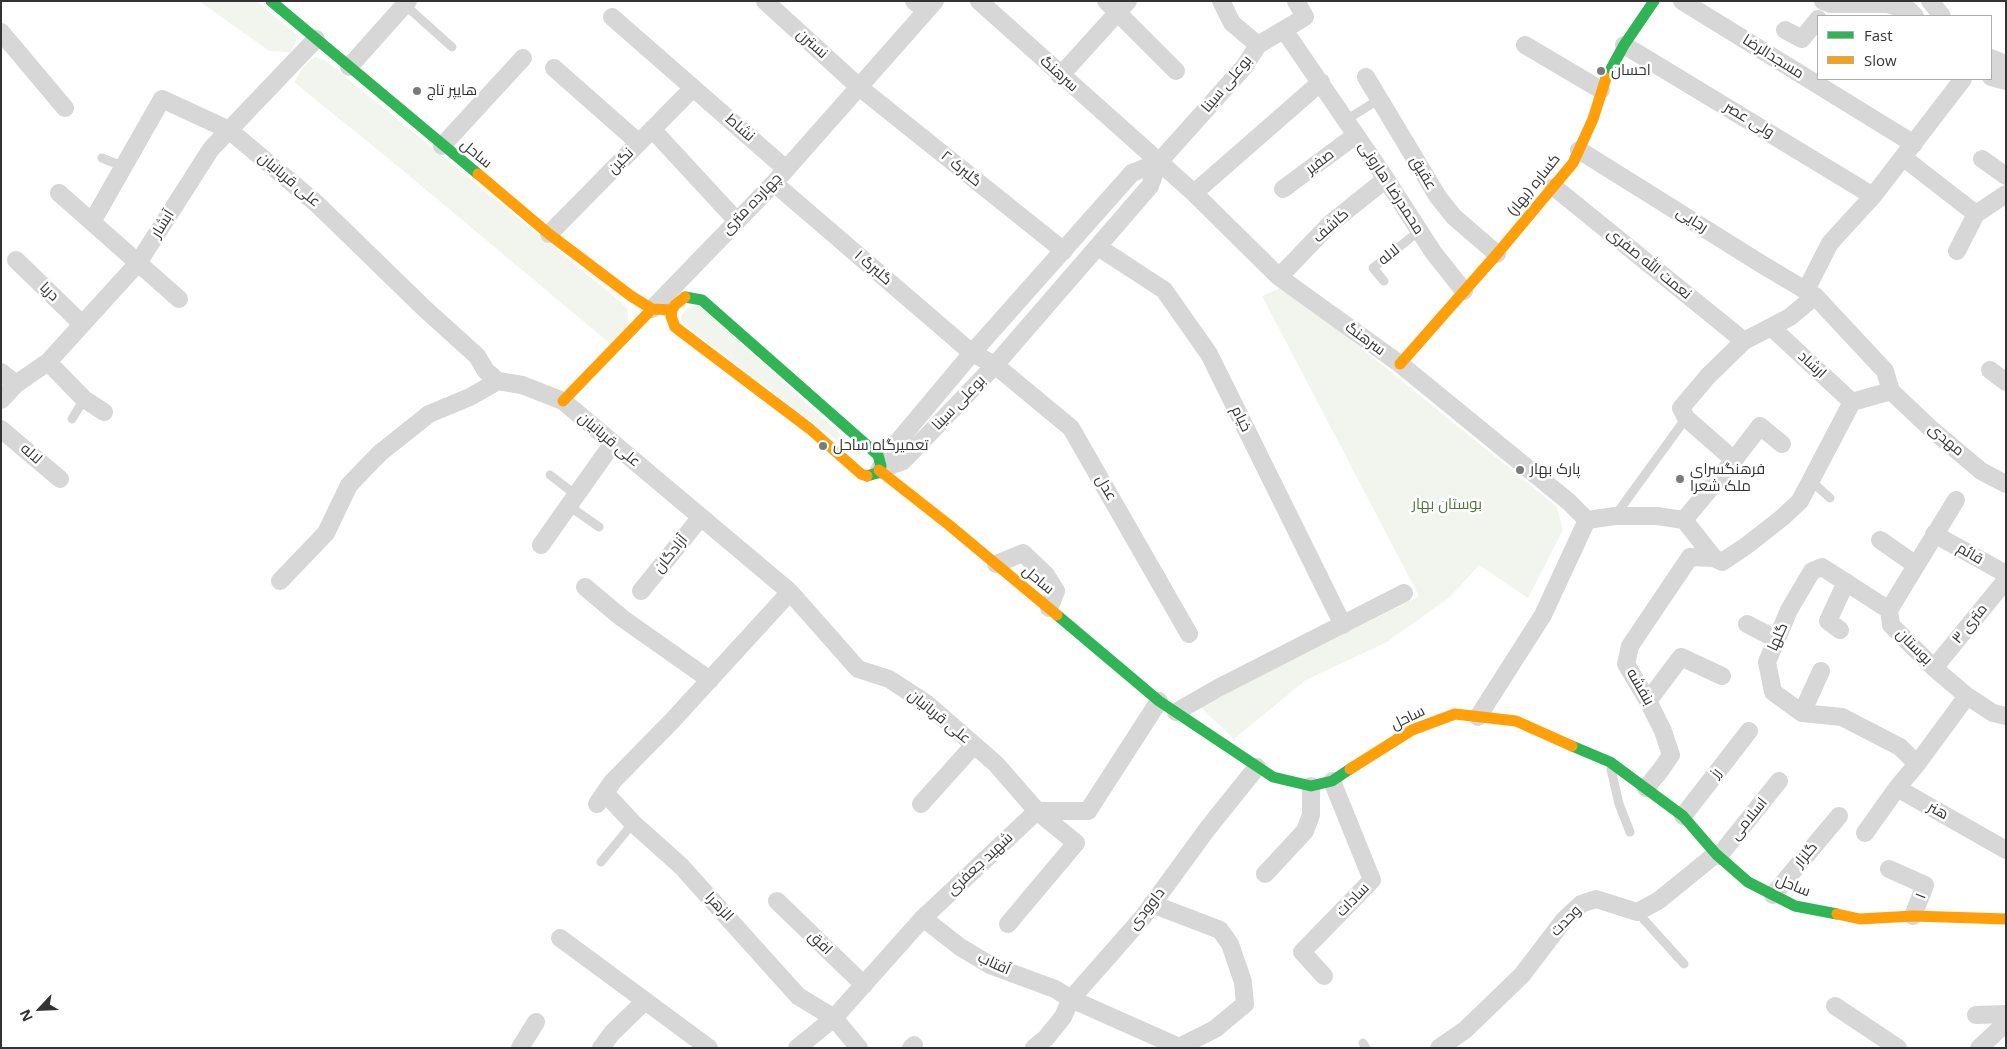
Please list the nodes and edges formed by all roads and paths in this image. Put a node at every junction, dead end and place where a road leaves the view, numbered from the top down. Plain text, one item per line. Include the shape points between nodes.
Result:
1 (271, 1) edge
2 (764, 1) edge
3 (1220, 1) edge
4 (1296, 1) edge
5 (1654, 1) edge
6 (1682, 1) edge
7 (1930, 1) edge
8 (982, 2) edge
9 (406, 3) edge
10 (925, 5) edge
11 (1118, 5) edge
12 (1825, 8) edge
13 (1915, 15) edge
14 (1941, 15) edge
15 (612, 18) dead end
16 (1817, 19) edge
17 (1284, 30) junction
18 (1785, 30) dead end
19 (1, 32) edge
20 (316, 39) junction
21 (1624, 44) junction
22 (1258, 45) junction
23 (1525, 45) dead end
24 (452, 47) dead end
25 (523, 58) dead end
26 (1992, 58) edge
27 (2006, 64) edge
28 (349, 67) junction
29 (554, 68) dead end
30 (1176, 70) dead end
31 (1060, 76) junction
32 (1992, 77) edge
33 (1366, 78) dead end
34 (1963, 80) edge
35 (2006, 81) edge
36 (1321, 82) junction
37 (859, 87) junction
38 (693, 88) junction
39 (1601, 90) junction
40 (1378, 100) junction
41 (65, 108) dead end
42 (1351, 128) junction
43 (229, 130) junction
44 (652, 130) junction
45 (639, 143) junction
46 (442, 146) junction
47 (1579, 150) junction
48 (1909, 151) junction
49 (102, 158) dead end
50 (1982, 159) dead end
51 (1158, 163) junction
52 (124, 167) junction
53 (786, 169) junction
54 (2006, 176) edge
55 (1386, 179) junction
56 (774, 183) junction
57 (1554, 187) junction
58 (1283, 189) dead end
59 (59, 193) dead end
60 (1194, 193) junction
61 (2006, 194) edge
62 (1874, 196) junction
63 (1976, 214) junction
64 (737, 221) junction
65 (92, 222) junction
66 (1419, 231) junction
67 (549, 234) junction
68 (1098, 246) junction
69 (1064, 251) junction
70 (1957, 251) dead end
71 (1497, 254) junction
72 (16, 260) dead end
73 (138, 263) junction
74 (1279, 277) junction
75 (1384, 280) dead end
76 (1464, 291) junction
77 (1811, 293) junction
78 (180, 299) dead end
79 (652, 309) junction
80 (672, 310) junction
81 (82, 324) junction
82 (1772, 328) junction
83 (1744, 341) junction
84 (972, 353) junction
85 (48, 362) junction
86 (995, 364) junction
87 (1400, 364) junction
88 (1990, 370) dead end
89 (1, 372) edge
90 (498, 382) junction
91 (2006, 382) edge
92 (16, 384) junction
93 (1891, 391) junction
94 (84, 399) junction
95 (1, 400) edge
96 (563, 401) junction
97 (1852, 402) junction
98 (104, 412) dead end
99 (1686, 418) junction
100 (72, 419) dead end
101 (1, 428) edge
102 (613, 443) junction
103 (1782, 444) dead end
104 (1734, 460) junction
105 (879, 470) junction
106 (550, 475) dead end
107 (60, 479) dead end
108 (1810, 480) junction
109 (2006, 484) edge
110 (1830, 498) dead end
111 (573, 500) junction
112 (1956, 500) dead end
113 (1615, 516) junction
114 (701, 518) junction
115 (1587, 520) junction
116 (1684, 520) junction
117 (599, 527) dead end
118 (1934, 534) junction
119 (1880, 540) dead end
120 (541, 545) dead end
121 (1714, 558) junction
122 (996, 564) junction
123 (1916, 565) junction
124 (2006, 574) edge
125 (2006, 580) edge
126 (280, 581) dead end
127 (1846, 582) junction
128 (585, 587) dead end
129 (641, 591) dead end
130 (790, 592) junction
131 (1404, 593) dead end
132 (1049, 608) junction
133 (1889, 610) junction
134 (1343, 624) junction
135 (1747, 624) dead end
136 (1840, 630) dead end
137 (1189, 634) dead end
138 (1776, 639) junction
139 (1934, 668) junction
140 (1822, 672) dead end
141 (1722, 676) dead end
142 (710, 680) junction
143 (1967, 696) junction
144 (1160, 701) junction
145 (1648, 701) junction
146 (1176, 712) junction
147 (1802, 713) junction
148 (2006, 716) edge
149 (1478, 717) junction
150 (1749, 731) dead end
151 (974, 745) junction
152 (1610, 762) junction
153 (1917, 764) junction
154 (1258, 767) junction
155 (1779, 781) dead end
156 (1332, 782) junction
157 (1311, 786) junction
158 (1646, 788) junction
159 (1897, 788) junction
160 (921, 804) dead end
161 (1037, 811) junction
162 (1683, 816) junction
163 (1839, 816) dead end
164 (633, 822) junction
165 (1630, 832) dead end
166 (1865, 833) dead end
167 (2006, 850) edge
168 (1718, 855) junction
169 (601, 862) dead end
170 (1888, 869) dead end
171 (1265, 874) dead end
172 (1773, 895) junction
173 (777, 901) dead end
174 (1152, 904) junction
175 (1637, 912) junction
176 (1913, 916) junction
177 (923, 918) junction
178 (2006, 919) edge
179 (1008, 924) dead end
180 (560, 938) dead end
181 (1684, 964) dead end
182 (1324, 976) dead end
183 (864, 985) junction
184 (1071, 1000) junction
185 (645, 1001) junction
186 (1835, 1006) dead end
187 (2006, 1014) edge
188 (1976, 1015) dead end
189 (834, 1018) junction
190 (536, 1022) dead end
191 (2006, 1023) edge
192 (520, 1048) edge
193 (601, 1048) edge
194 (709, 1048) edge
195 (797, 1048) edge
196 (859, 1048) edge
197 (1034, 1048) edge
198 (1439, 1048) edge
199 (1898, 1048) edge
200 (1979, 1048) edge

1 - 20 street, ساحل
2 - 37 street, نسترن
3 - 22 street via 1232,23
4 - 17 street, بوعلی سینا via 1304,17
5 - 21 street, کساره (بهار)
6 - 48 street, مسجدالرضا
7 - 14 street
8 - 31 street, سرهنگ
9 - 24 lane
9 - 28 street
10 - 37 street, چهارده متری
11 - 30 street
11 - 31 street
12 - 13 street via 1888,4 1910,10
15 - 38 street, نشاط
16 - 18 street via 1802,39
17 - 22 street, بوعلی سینا
17 - 36 street, محمدرضا هارونی
19 - 41 street
20 - 28 street, ساحل
20 - 43 street, آبشار
21 - 39 street, کساره (بهار)
21 - 62 street, ولی عصر
22 - 51 street, بوعلی سینا via 1244,67
23 - 39 street
25 - 46 street
26 - 27 street
28 - 46 street, ساحل
29 - 45 street
31 - 51 street, سرهنگ
32 - 35 street
33 - 40 street, عقیق
34 - 48 street
36 - 42 street, محمدرضا هارونی
36 - 60 street
37 - 53 street, چهارده متری
37 - 69 street, گلبرک ۲
38 - 44 street, نگین
38 - 53 street, نشاط
39 - 47 street, کساره (بهار)
40 - 42 lane
40 - 71 street, عقیق via 1438,198 1454,217
42 - 55 street, محمدرضا هارونی
42 - 58 street, صفیر
43 - 52 street, علی قربانیان via 162,99
43 - 73 street, آبشار via 211,149
43 - 90 street, علی قربانیان via 317,204 477,356
44 - 45 street, نگین
44 - 64 street
45 - 67 street, نگین
46 - 67 street, ساحل
47 - 57 street, کساره (بهار)
47 - 77 street, رجایی
48 - 62 street
48 - 63 street, مسجدالرضا
49 - 52 lane
50 - 54 street
51 - 60 street, سرهنگ
51 - 68 street, بوعلی سینا via 1150,186
51 - 69 street, بوعلی سینا via 1132,173
52 - 65 street
53 - 56 street, چهارده متری
55 - 66 street, محمدرضا هارونی
55 - 74 street, کاشف via 1331,223
56 - 64 street, چهارده متری
56 - 84 street, گلبرگ ۱
57 - 71 street, کساره (بهار)
57 - 83 street, نعمت الله صفری
59 - 65 street
60 - 74 street, سرهنگ
61 - 63 street
62 - 77 street via 1830,243
63 - 70 street
64 - 79 street, چهارده متری
65 - 73 street
66 - 75 lane, لاله via 1373,268
66 - 76 street, محمدرضا هارونی
67 - 79 street, ساحل
68 - 86 street, بوعلی سینا
68 - 134 street, خیام via 1164,290 1209,354
69 - 84 street, بوعلی سینا
71 - 76 street, کساره (بهار)
72 - 81 street, دریا
73 - 78 street
73 - 81 street, آبشار
74 - 87 street, سرهنگ
76 - 87 street, کساره (بهار)
77 - 82 street via 1790,317
77 - 93 street via 1885,371
79 - 80 street, ساحل
79 - 96 street, چهارده متری
80 - 105 street via 675,328 810,429 861,474 869,477
80 - 105 street via 685,297 702,300 878,455 881,462
81 - 85 street, آبشار
82 - 83 street
82 - 97 street, ارشاد
83 - 99 street via 1681,408
84 - 86 street, گلبرگ ۱
84 - 105 street, بوعلی سینا via 889,452
85 - 92 street, آبشار
85 - 94 street
86 - 105 street, بوعلی سینا via 903,462
86 - 137 street, عدل via 1071,428
87 - 115 street, سرهنگ
88 - 91 street
89 - 92 street
90 - 96 street, علی قربانیان via 522,385
90 - 126 street via 429,414 380,452 349,485 326,533
92 - 95 street, آبشار
93 - 97 street
93 - 109 street, مهدی via 1981,470
94 - 98 street
94 - 100 lane
96 - 102 street, علی قربانیان
97 - 108 street, بنفشه
99 - 104 street
99 - 113 lane
101 - 107 street, لاله
102 - 111 street
102 - 114 street, علی قربانیان
103 - 104 street via 1760,426
104 - 116 street
105 - 122 street, ساحل
106 - 111 lane
108 - 110 lane
108 - 121 street, بنفشه via 1800,501 1783,516 1722,562
111 - 117 lane
111 - 120 street
112 - 118 street, بوستان
113 - 115 street
113 - 116 street
114 - 129 street, آزادگان
114 - 130 street, علی قربانیان
115 - 149 street via 1543,615
116 - 121 street
118 - 123 street, بوستان
118 - 124 street, قائم
119 - 123 street
121 - 145 street, بنفشه via 1690,557 1630,646 1626,664
122 - 132 street, ساحل
122 - 132 street via 1023,553 1046,575 1056,591
123 - 133 street, بوستان
125 - 139 street, ۳ متری
127 - 133 street, گلها
127 - 136 street via 1828,620
127 - 138 street, گلها via 1822,567 1812,571
128 - 142 street via 622,618
130 - 142 street, الزهرا
130 - 151 street, علی قربانیان via 858,669 889,679 926,702
131 - 134 street
132 - 144 street, ساحل
133 - 139 street, بوستان via 1891,625
134 - 146 street
135 - 138 street
138 - 147 street, گلها via 1766,662 1773,692
139 - 143 street, بوستان
140 - 147 street
141 - 145 street via 1681,657
142 - 164 street, الزهرا via 613,782 601,799
143 - 148 street, بوستان via 1993,713
143 - 153 street
144 - 146 street, ساحل
144 - 161 street via 1088,811
145 - 158 street, بنفشه via 1664,731 1671,754
146 - 154 street, ساحل
147 - 153 street via 1842,717 1900,747
149 - 152 street, ساحل via 1516,721
149 - 156 street, ساحل via 1455,714 1412,730
150 - 162 street, رز
151 - 160 street
151 - 161 street, علی قربانیان via 996,764
152 - 158 street, ساحل
152 - 165 lane via 1618,804
153 - 159 street
154 - 157 street, ساحل via 1273,777
154 - 174 street, داوودی
155 - 168 street, اسلامی
156 - 157 street, ساحل
156 - 182 street, سادات via 1372,880 1302,952
157 - 171 street via 1311,815 1305,831
158 - 162 street, ساحل
159 - 166 street
159 - 167 street, هنر
161 - 177 street, شهید جعفری
161 - 179 street, علی قربانیان via 1076,843
162 - 168 street, ساحل
163 - 172 street, گلزار
164 - 169 lane
164 - 189 street, الزهرا via 681,866 798,996
168 - 172 street, ساحل via 1748,882
168 - 175 street via 1658,901
170 - 176 street, ۱ via 1925,885
172 - 176 street, ساحل via 1795,906 1860,919
173 - 183 street, افق
174 - 184 street, داوودی
174 - 184 street, آفتاب via 1220,930 1230,944 1238,967 1245,1004 1215,1029 1179,1048
175 - 181 lane
175 - 198 street, وحدت via 1596,899 1581,904 1564,920 1522,975 1465,1030
176 - 178 street, ساحل
177 - 183 street, شهید جعفری
177 - 184 street, آفتاب via 990,965 1055,989
180 - 185 street
183 - 189 street, شهید جعفری
184 - 197 street, داوودی via 1064,1017
185 - 193 street
185 - 194 street
186 - 199 street
187 - 188 street
189 - 195 street, شهید جعفری
189 - 196 street
190 - 192 street
191 - 200 street

